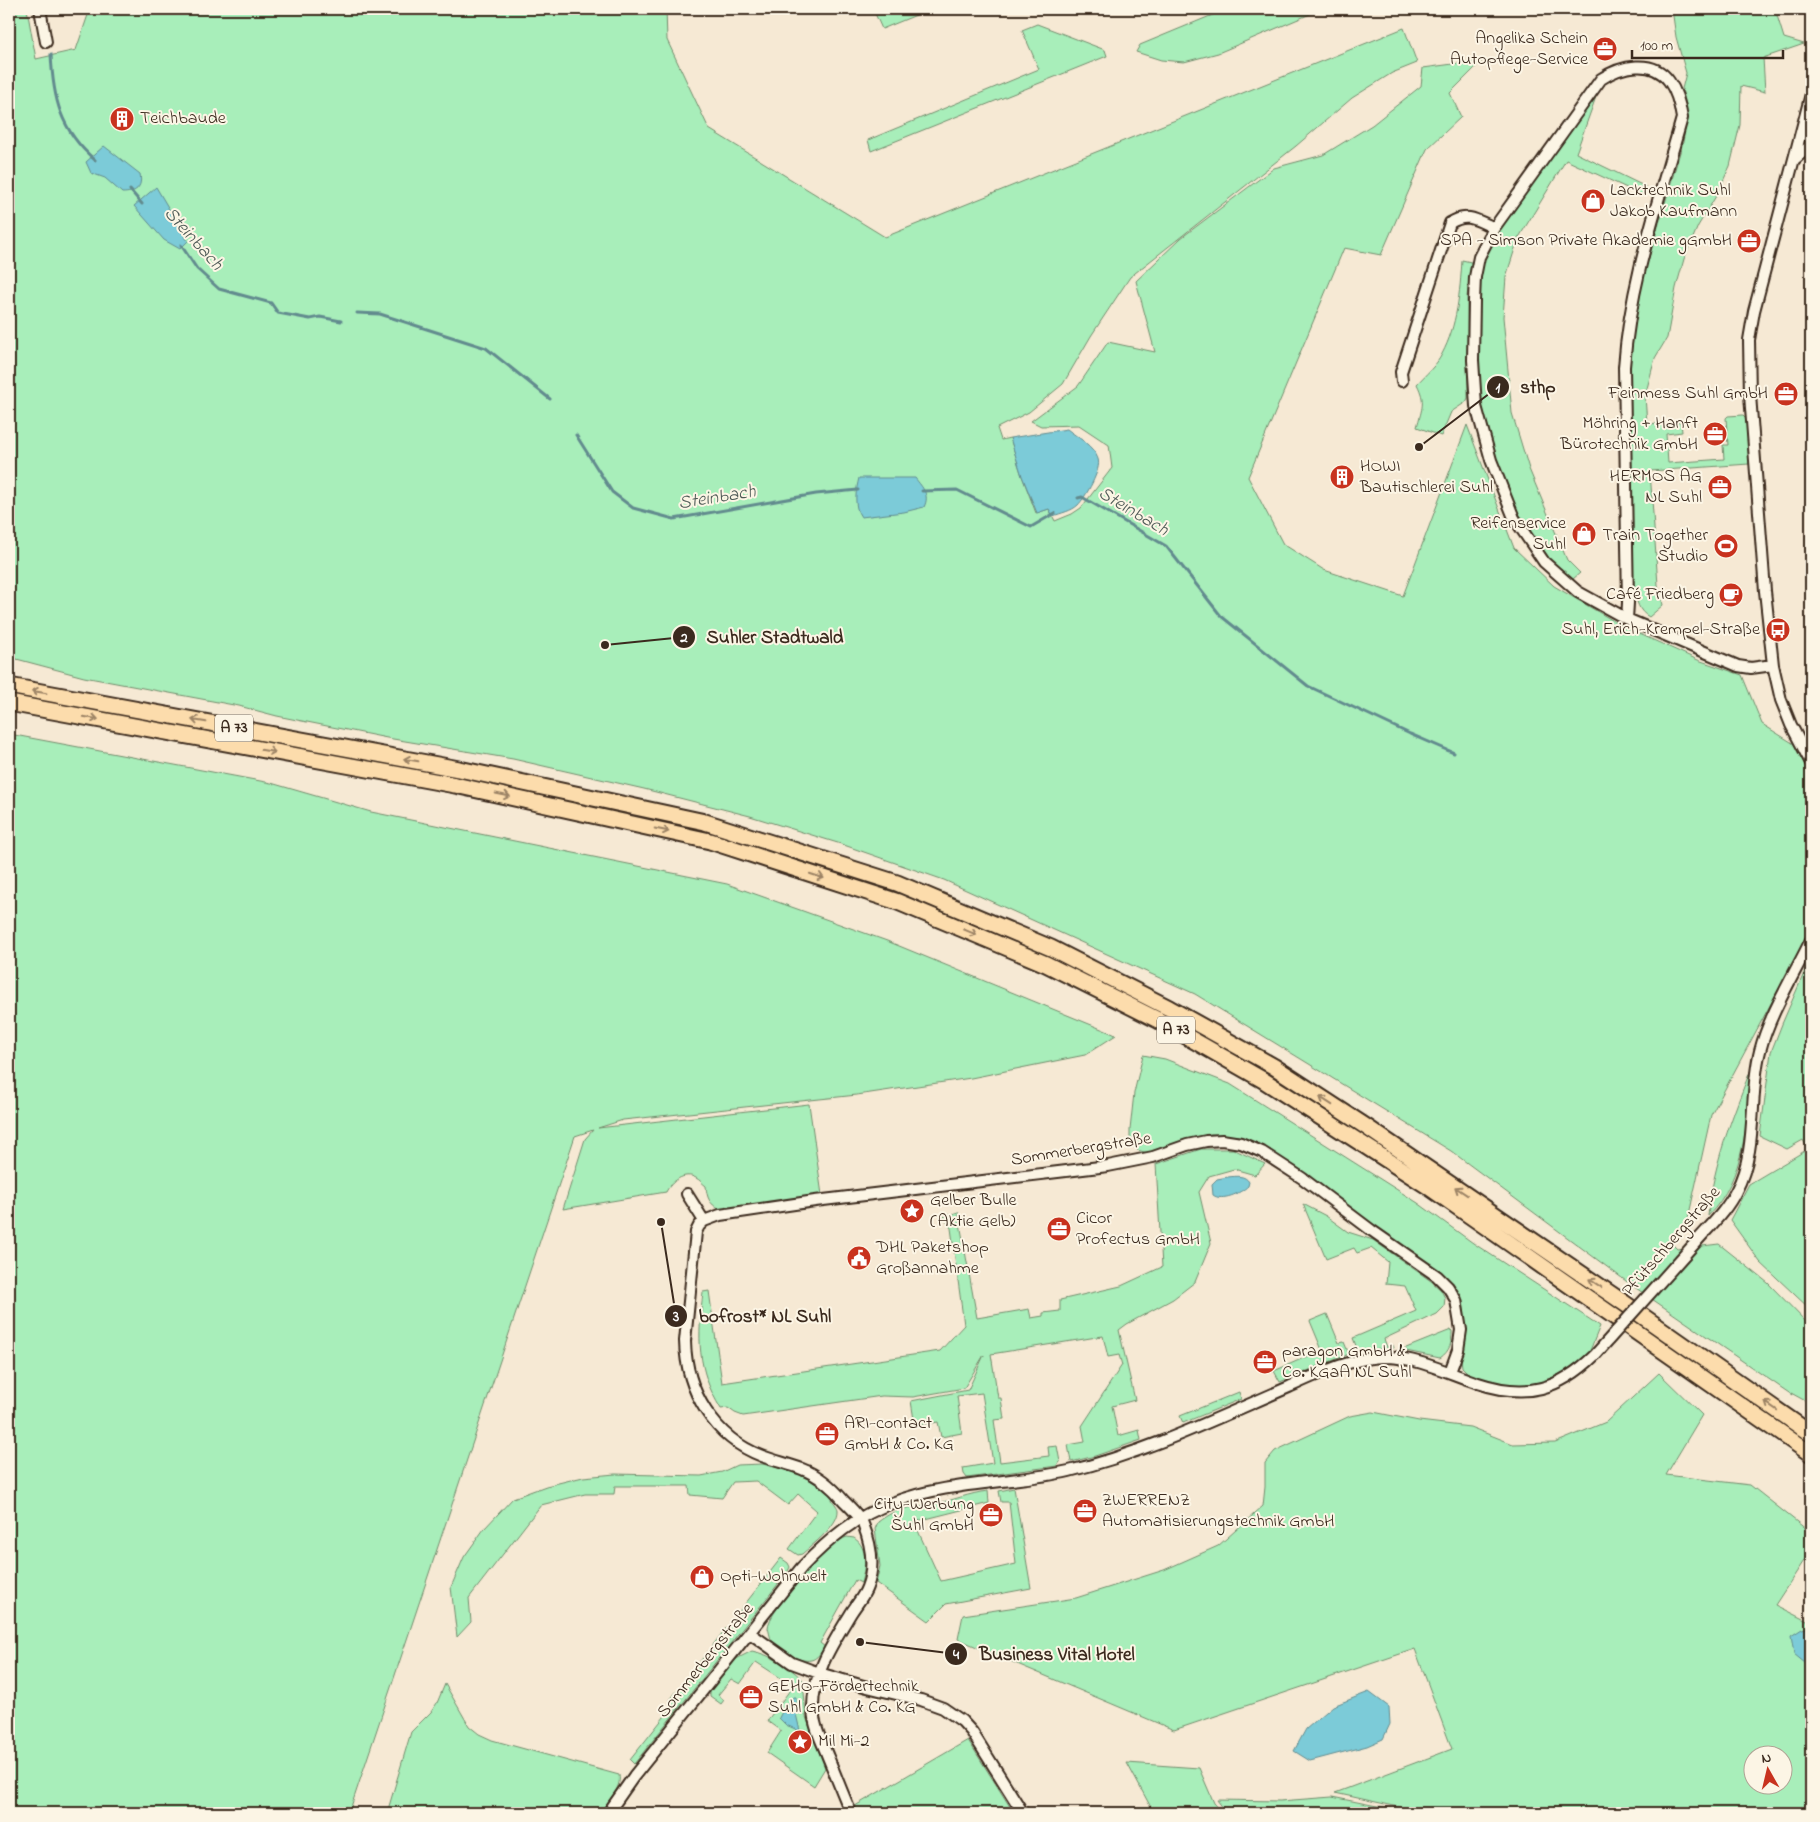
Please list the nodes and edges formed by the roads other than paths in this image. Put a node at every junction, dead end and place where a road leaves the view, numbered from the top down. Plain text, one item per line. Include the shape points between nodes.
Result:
1 (40, 9) edge
2 (46, 42) dead end
3 (1811, 94) edge
4 (1808, 124) edge
5 (1811, 145) edge
6 (1795, 160) junction
7 (1494, 228) junction
8 (1402, 381) dead end
9 (1627, 619) junction
10 (1773, 665) junction
11 (9, 686) edge
12 (9, 703) edge
13 (1811, 762) edge
14 (1811, 940) edge
15 (687, 1194) dead end
16 (704, 1221) junction
17 (1595, 1355) joint
18 (1450, 1372) junction
19 (1811, 1434) edge
20 (1811, 1454) edge
21 (860, 1518) junction
22 (750, 1633) junction
23 (819, 1674) junction
24 (608, 1813) edge
25 (851, 1813) edge
26 (1023, 1813) edge

1 - 2 street
3 - 4 street
4 - 6 street
5 - 6 street
6 - 10 street via 1749,340 1751,409
7 - 8 street via 1466,217 1450,223 1401,372
7 - 9 street via 1479,257 1475,278 1473,360 1476,406 1491,460 1514,518 1544,562 1578,592
7 - 9 street via 1601,79 1624,67 1642,66 1669,80 1680,102 1682,118 1635,287 1624,367
9 - 10 street via 1738,666
10 - 13 street via 1781,700
19 -> 11 highway, A 73 via 1373,1131 1273,1066 1051,948 897,883 713,824 458,769
12 -> 20 highway, A 73 via 455,785 710,841 898,902 1054,969 1158,1020 1263,1080 1429,1187
14 - 17 street, Pfütschbergstraße, bridge via 1768,1027 1760,1051 1750,1146 1736,1191 1696,1242
15 - 16 street
16 - 18 street, Sommerbergstraße via 720,1215 815,1201 1117,1164 1206,1141 1241,1142 1302,1178 1448,1287 1456,1300 1461,1330
16 - 21 street via 696,1232 685,1341 685,1358 697,1397 708,1414 736,1442 761,1456 804,1470 839,1495
17 - 18 street, Sommerbergstraße via 1558,1383 1529,1391 1494,1387
18 - 21 street, Sommerbergstraße via 1403,1358 1356,1361 1096,1464 1027,1479 929,1492 893,1502
21 - 22 street, Sommerbergstraße via 822,1546
21 - 23 street via 872,1557 871,1574 867,1588
22 - 23 street via 792,1662
22 - 24 street, Sommerbergstraße via 634,1776
23 - 25 street via 813,1712 817,1730
23 - 26 street via 943,1708 972,1732

